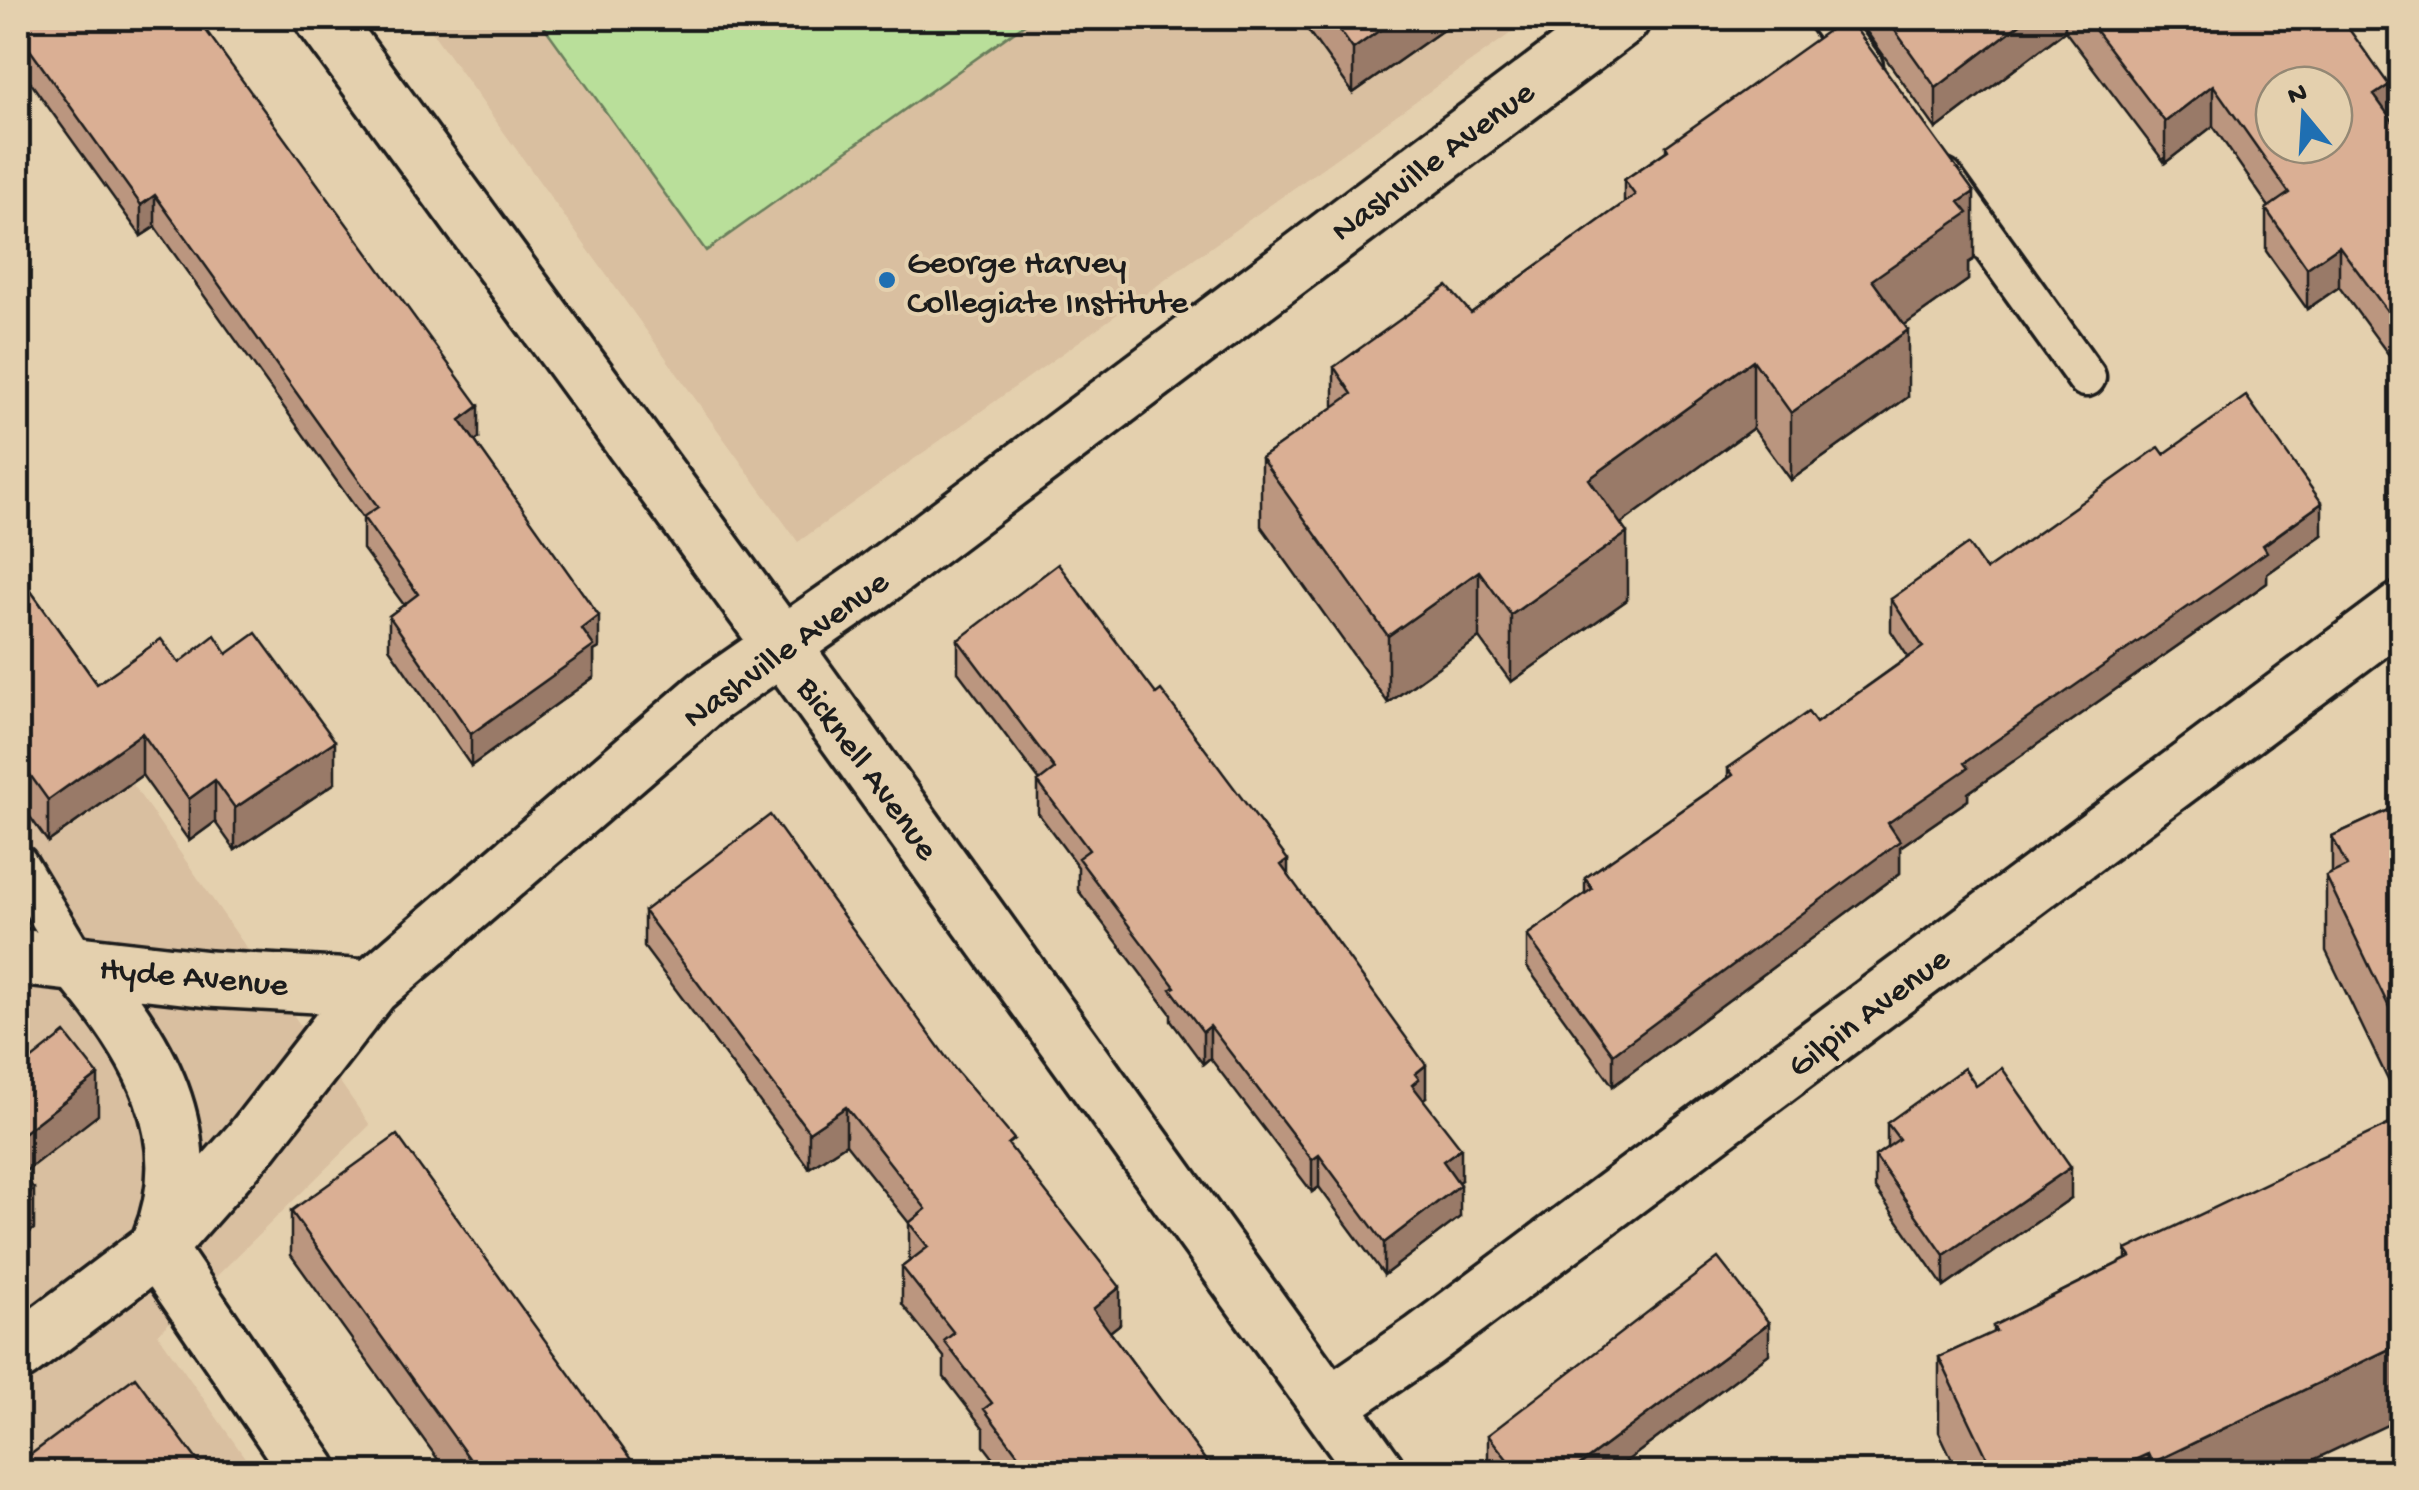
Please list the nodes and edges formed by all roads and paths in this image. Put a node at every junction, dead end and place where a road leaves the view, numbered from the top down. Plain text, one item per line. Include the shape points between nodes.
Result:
1 (323, 18) edge
2 (1622, 18) edge
3 (1828, 18) edge
4 (1884, 96) edge
5 (1918, 142) edge
6 (2086, 376) dead end
7 (2402, 610) edge
8 (781, 644) junction
9 (18, 864) edge
10 (18, 957) edge
11 (78, 964) junction
12 (371, 988) junction
13 (156, 1248) junction
14 (18, 1353) edge
15 (1330, 1405) junction
16 (310, 1472) edge
17 (1377, 1472) edge

1 - 8 street, Bicknell Avenue
2 - 8 street, Nashville Avenue via 868,586
3 - 4 lane
5 - 6 lane
7 - 15 street, Gilpin Avenue
8 - 12 street, Nashville Avenue via 708,697
8 - 15 street, Bicknell Avenue
9 - 11 lane
10 - 11 street, Hyde Avenue
11 - 12 street, Hyde Avenue
11 - 13 street via 134,1038 166,1111 177,1179
12 - 13 street, Nashville Avenue via 252,1140
13 - 14 street, Nashville Avenue
13 - 16 street
15 - 17 street, Bicknell Avenue

